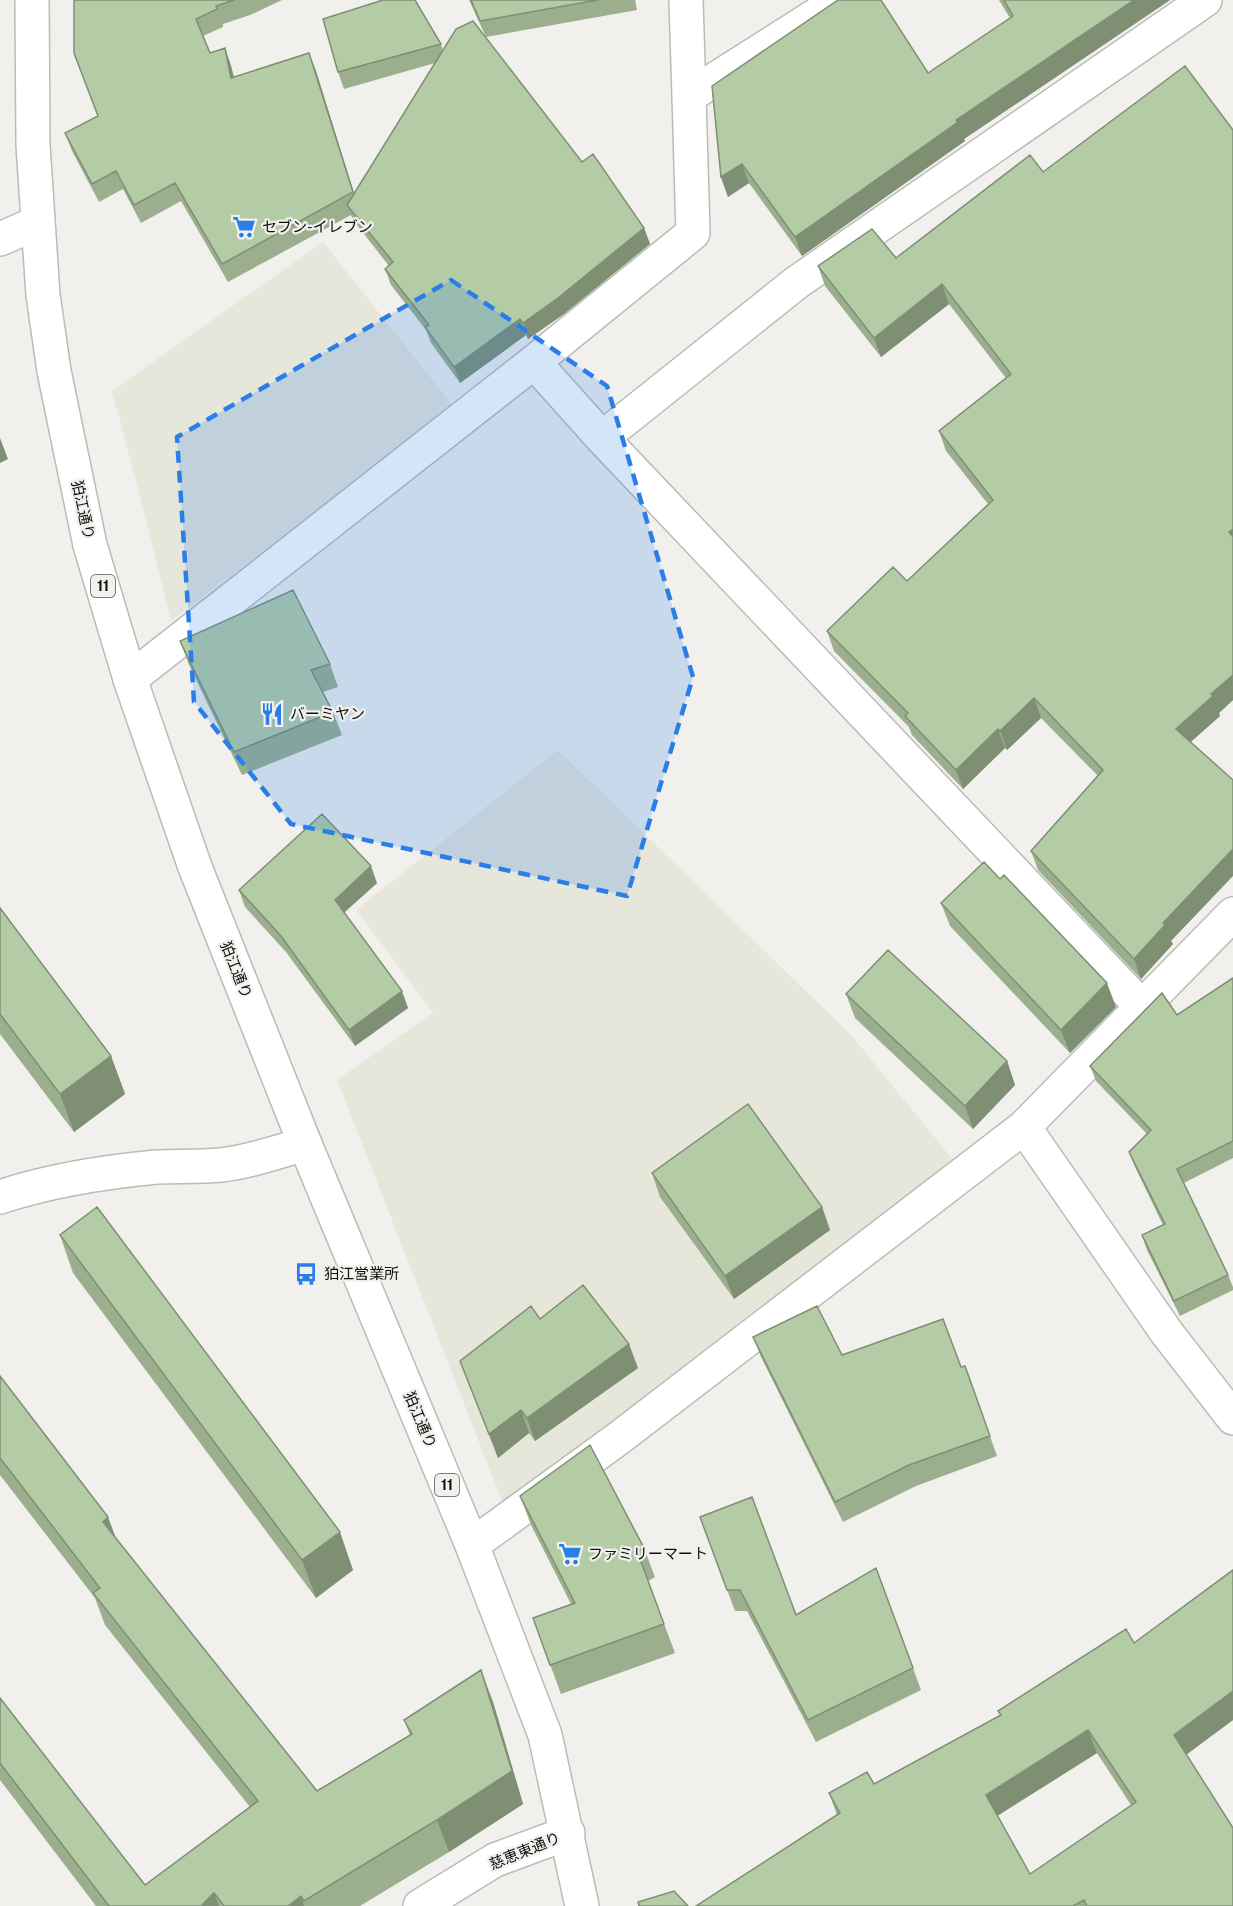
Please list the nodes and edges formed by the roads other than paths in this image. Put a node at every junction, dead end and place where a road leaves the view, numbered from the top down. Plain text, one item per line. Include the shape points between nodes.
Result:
1 (32, 0) edge
2 (686, 0) edge
3 (840, 0) edge
4 (1205, 0) edge
5 (688, 96) junction
6 (37, 224) junction
7 (0, 239) edge
8 (534, 362) junction
9 (602, 438) junction
10 (130, 679) junction
11 (1233, 914) edge
12 (1142, 1008) junction
13 (1024, 1127) junction
14 (305, 1144) junction
15 (0, 1197) edge
16 (1233, 1418) edge
17 (472, 1545) junction
18 (568, 1833) junction
19 (420, 1906) edge
20 (582, 1906) edge

1 - 6 street, 狛江通り / 11
2 - 5 street
3 - 5 street
4 - 9 street via 796,283
5 - 8 street via 693,233
6 - 7 street
6 - 10 street, 狛江通り / 11 via 54,371 90,545
8 - 9 street
8 - 10 street
9 - 12 street
10 - 14 street, 狛江通り / 11 via 195,867
11 - 12 street
12 - 13 street
13 - 16 street via 1167,1333
13 - 17 street via 619,1438
14 - 15 street via 221,1165 80,1176
14 - 17 street, 狛江通り / 11
17 - 18 street, 狛江通り / 11 via 545,1735
18 - 19 street, 慈恵東通り via 495,1860
18 - 20 street, 狛江通り / 11

